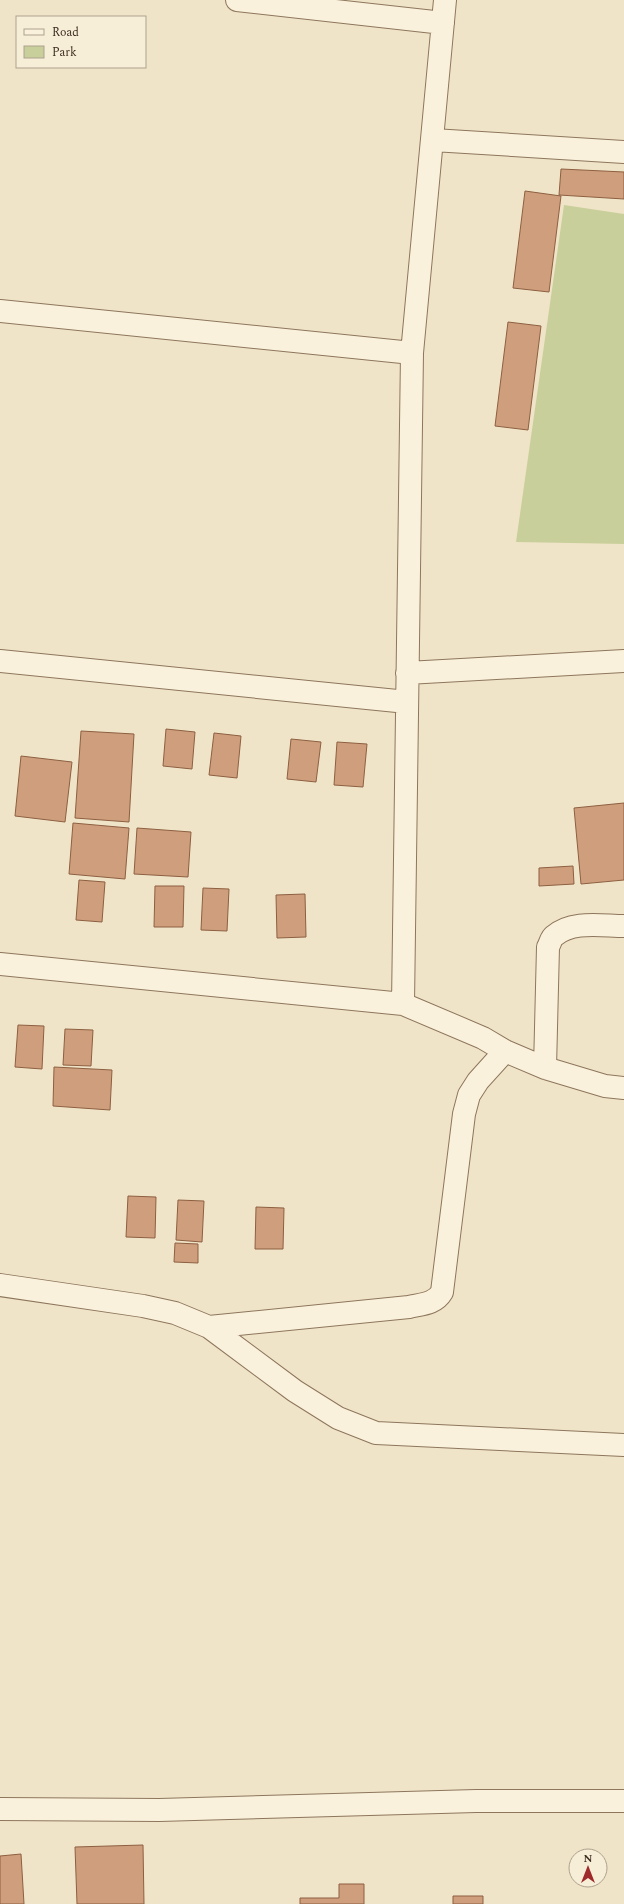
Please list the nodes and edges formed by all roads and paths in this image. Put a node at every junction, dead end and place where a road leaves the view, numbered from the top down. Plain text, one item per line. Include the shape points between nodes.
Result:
1 (237, 0) edge
2 (445, 0) edge
3 (443, 23) junction
4 (433, 140) junction
5 (624, 152) edge
6 (0, 311) edge
7 (412, 353) junction
8 (0, 661) edge
9 (624, 661) edge
10 (408, 673) junction
11 (407, 702) junction
12 (624, 926) edge
13 (0, 964) edge
14 (403, 1004) junction
15 (505, 1051) junction
16 (545, 1068) junction
17 (624, 1088) edge
18 (0, 1285) edge
19 (209, 1327) junction
20 (624, 1444) edge
21 (624, 1801) edge
22 (0, 1809) edge

1 - 3 street
2 - 3 street
3 - 4 street
4 - 5 street
4 - 7 street
6 - 7 street
7 - 10 street
8 - 11 street
9 - 10 street
10 - 11 street
11 - 14 street
12 - 16 street via 583,925 554,936 548,947
13 - 14 street
14 - 15 street via 482,1038
15 - 16 street
15 - 19 street via 469,1095 464,1114 442,1292 439,1297 434,1301 409,1307
16 - 17 street via 605,1086
18 - 19 street via 143,1306 175,1313
19 - 20 street via 295,1391 338,1418 376,1433
21 - 22 street via 476,1801 159,1810

